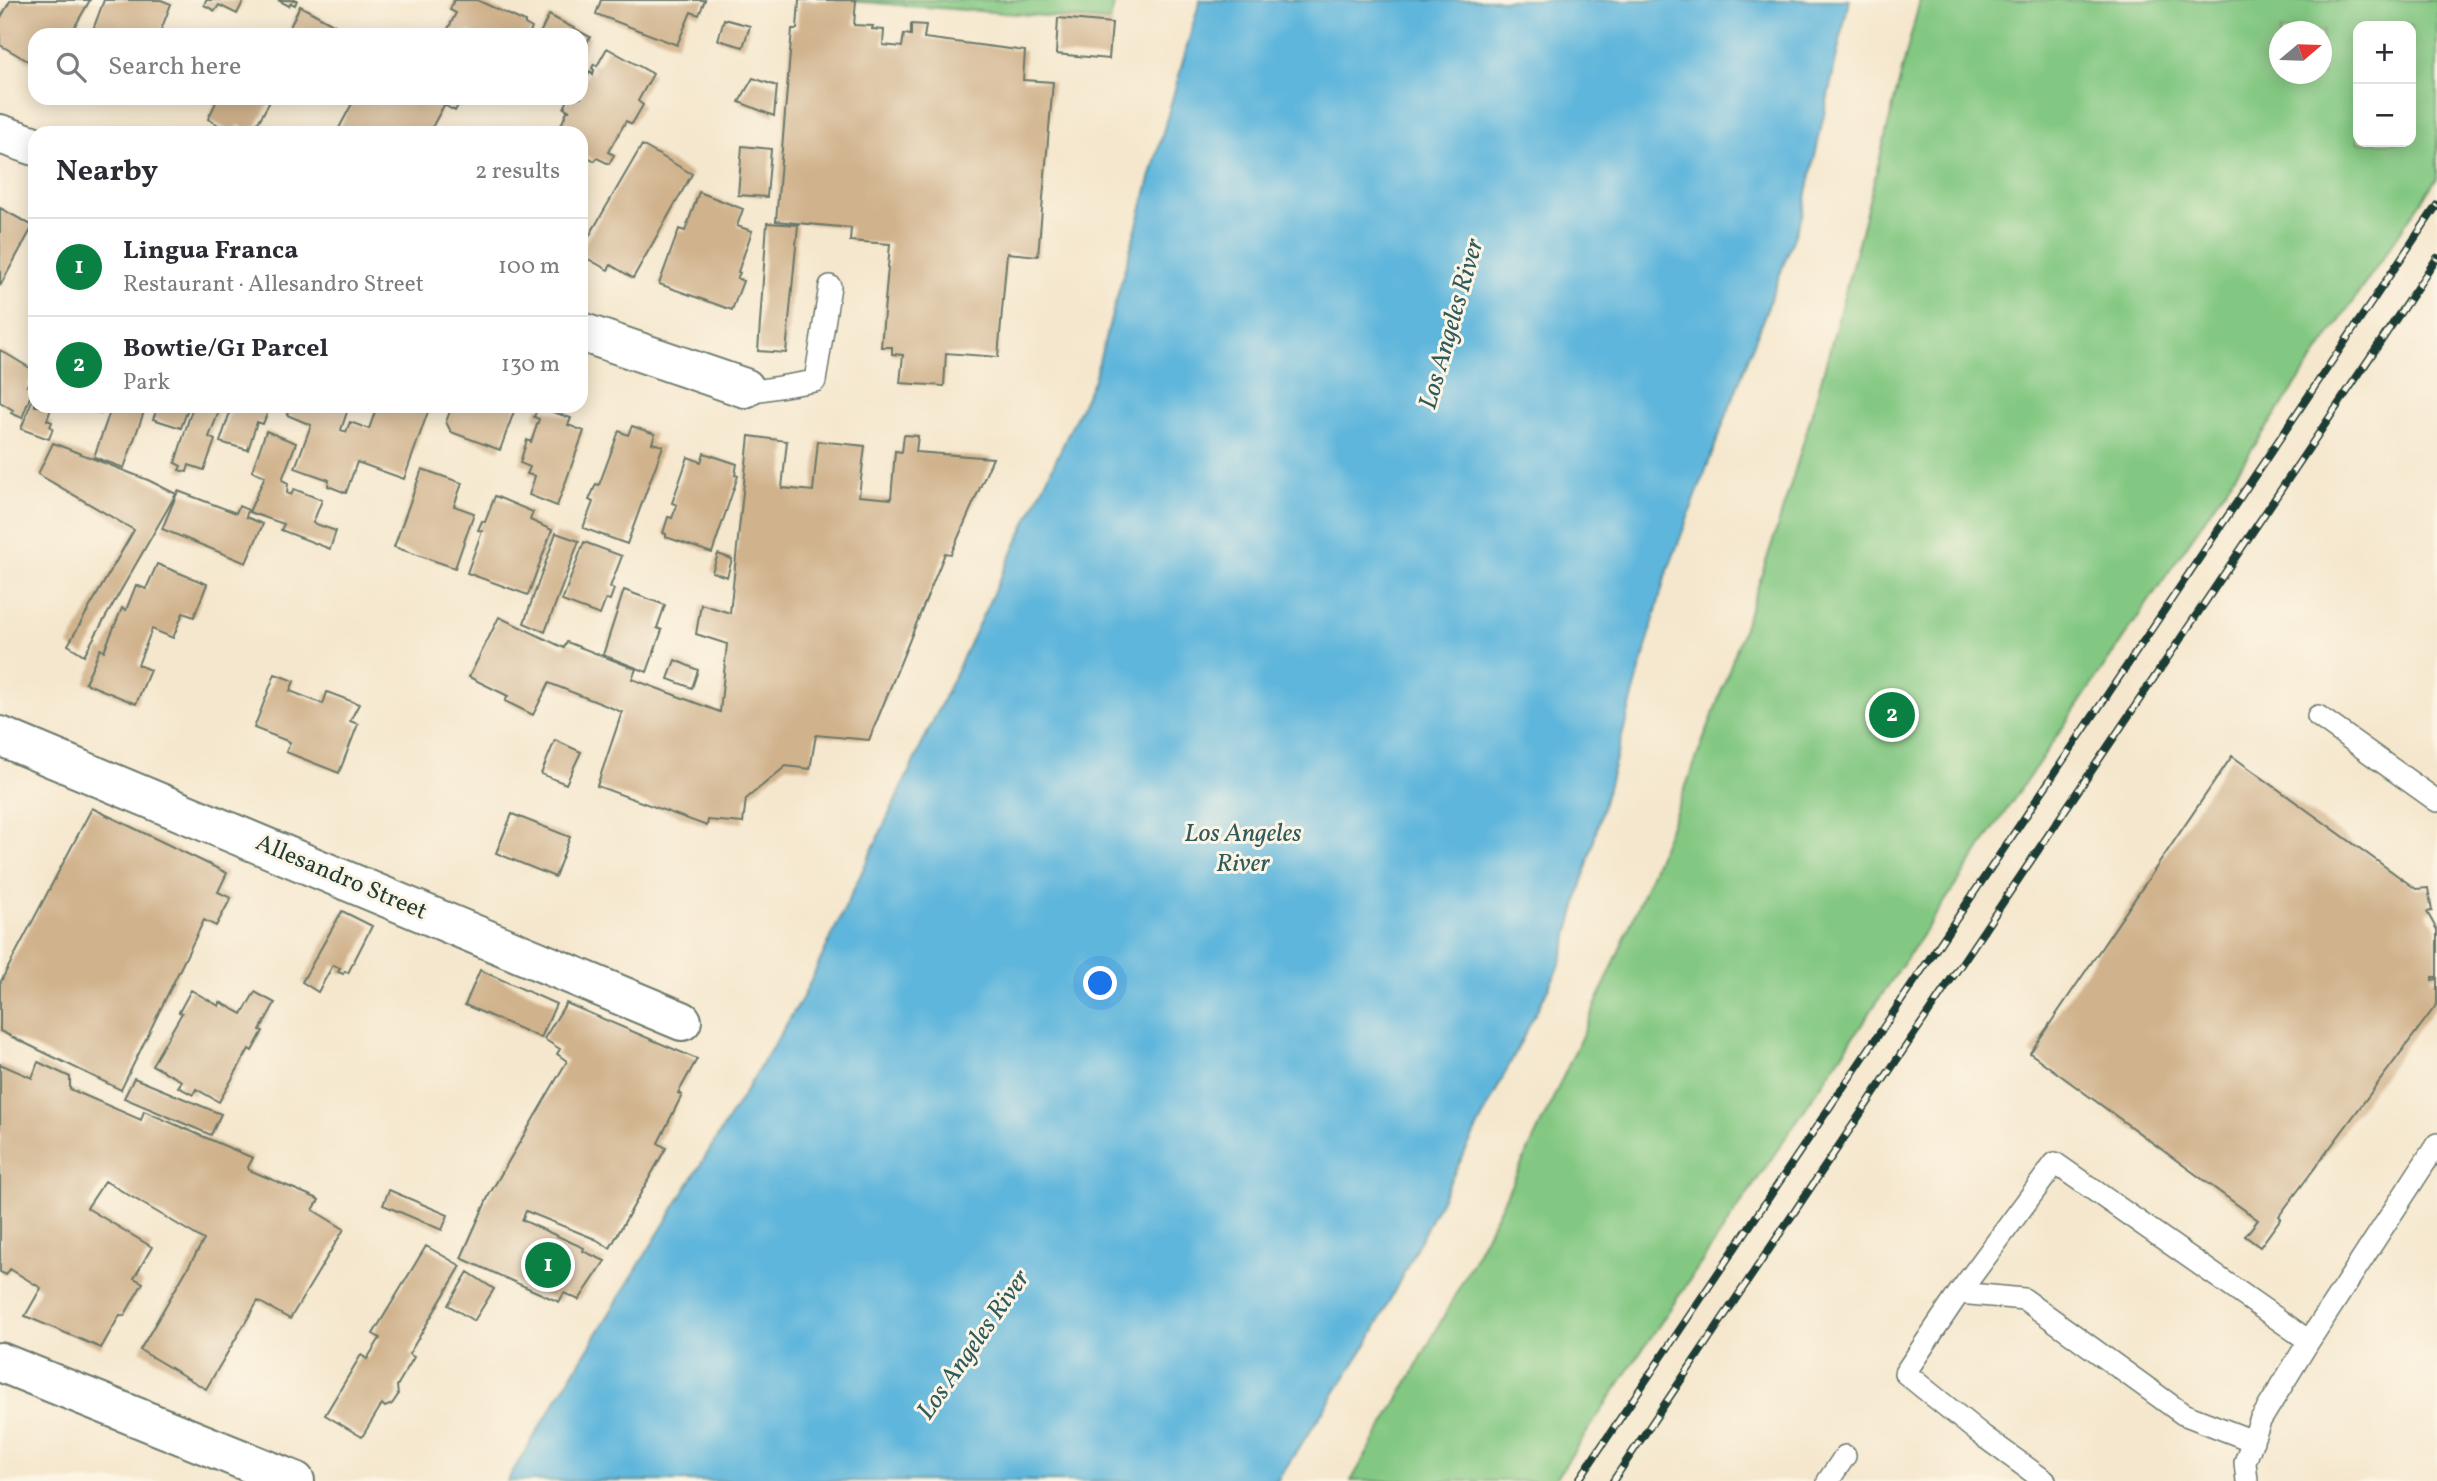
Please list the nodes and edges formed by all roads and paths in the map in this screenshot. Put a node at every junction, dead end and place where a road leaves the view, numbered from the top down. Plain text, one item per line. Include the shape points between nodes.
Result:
1 (0, 134) edge
2 (28, 144) edge
3 (830, 286) dead end
4 (588, 334) edge
5 (745, 388) joint
6 (2318, 716) dead end
7 (0, 736) edge
8 (2437, 801) edge
9 (682, 1021) dead end
10 (2437, 1144) edge
11 (1959, 1293) junction
12 (2309, 1340) junction
13 (0, 1362) edge
14 (2253, 1441) junction
15 (1845, 1456) dead end
16 (2249, 1479) edge
17 (295, 1481) edge
18 (1828, 1481) edge
19 (2045, 1481) edge

1 - 2 street
3 - 5 lane via 814,381 761,390
4 - 5 street
6 - 8 lane
7 - 9 street, Allesandro Street
10 - 12 lane
11 - 12 lane via 2055,1163
11 - 14 lane via 2024,1299 2183,1414
11 - 19 lane via 1905,1373
12 - 14 lane via 2260,1421
13 - 17 street
14 - 16 lane via 2245,1462
15 - 18 lane

